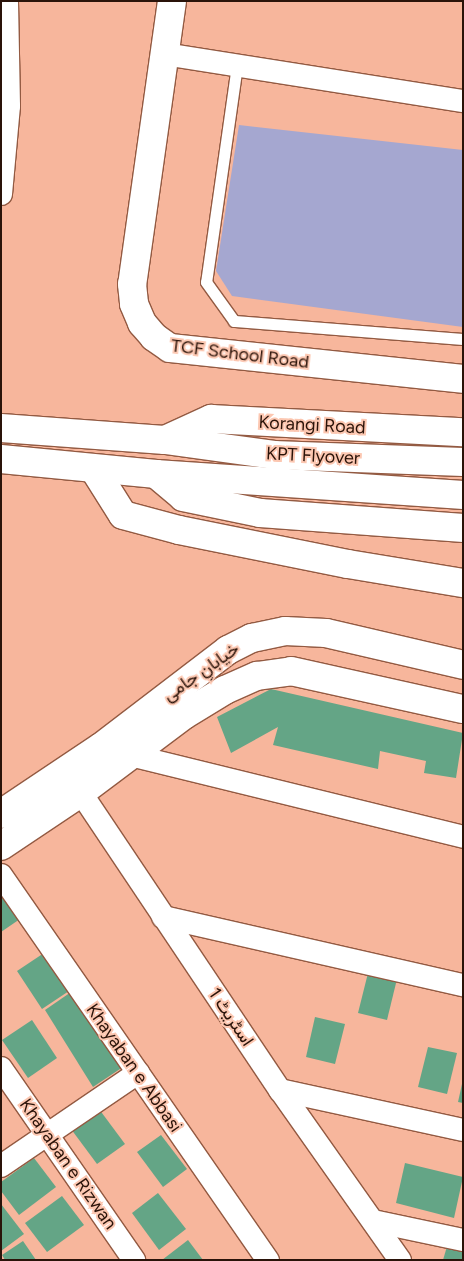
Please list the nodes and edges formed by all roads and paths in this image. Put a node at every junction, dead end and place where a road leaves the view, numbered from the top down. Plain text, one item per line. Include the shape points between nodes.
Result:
1 (172, 1) edge
2 (5, 9) edge
3 (165, 54) junction
4 (237, 66) junction
5 (463, 101) edge
6 (1, 194) edge
7 (463, 339) edge
8 (463, 379) edge
9 (1, 428) edge
10 (463, 432) edge
11 (165, 440) junction
12 (1, 459) edge
13 (463, 462) edge
14 (88, 468) junction
15 (156, 474) junction
16 (463, 494) edge
17 (463, 528) edge
18 (463, 583) edge
19 (463, 665) edge
20 (463, 709) edge
21 (130, 755) junction
22 (69, 784) junction
23 (1, 814) edge
24 (463, 837) edge
25 (1, 846) edge
26 (1, 875) edge
27 (164, 917) junction
28 (463, 984) edge
29 (1, 1068) edge
30 (138, 1072) junction
31 (280, 1090) junction
32 (463, 1130) edge
33 (48, 1134) junction
34 (1, 1166) edge
35 (373, 1221) junction
36 (463, 1240) edge
37 (134, 1260) edge
38 (268, 1260) edge
39 (400, 1260) edge

1 - 3 main road, TCF School Road
2 - 6 street via 9,106
3 - 4 street
3 - 8 main road, TCF School Road via 132,284 137,310 154,337 170,348
4 - 5 street
4 - 7 lane via 206,282 234,321
9 - 11 main road, KPT Flyover
10 - 11 main road, Korangi Road via 211,420
11 - 13 main road, KPT Flyover via 274,455
12 - 14 main road, KPT Flyover
14 - 15 main road, KPT Flyover
14 - 18 main road via 123,515 188,532
15 - 16 main road, KPT Flyover
15 - 17 main road via 183,497 260,514
19 - 22 main road, خیابانِ جامی via 326,633 285,631 252,638 170,692
20 - 21 main road, خیابانِ جامی via 291,671 257,676 225,690 184,715
21 - 22 main road, خیابانِ جامی
21 - 24 street
22 - 23 main road, خیابانِ جامی
22 - 25 main road, خیابانِ جامی
22 - 27 street, اسٹریٹ 1
26 - 30 street, Khayaban e Abbasi
27 - 28 street
27 - 31 street, اسٹریٹ 1
29 - 33 street, Khayaban e Rizwan
30 - 33 street
30 - 38 street, Khayaban e Abbasi
31 - 32 street
31 - 35 street, اسٹریٹ 1
33 - 34 street
33 - 37 street, Khayaban e Rizwan
35 - 36 street
35 - 39 street, اسٹریٹ 1

